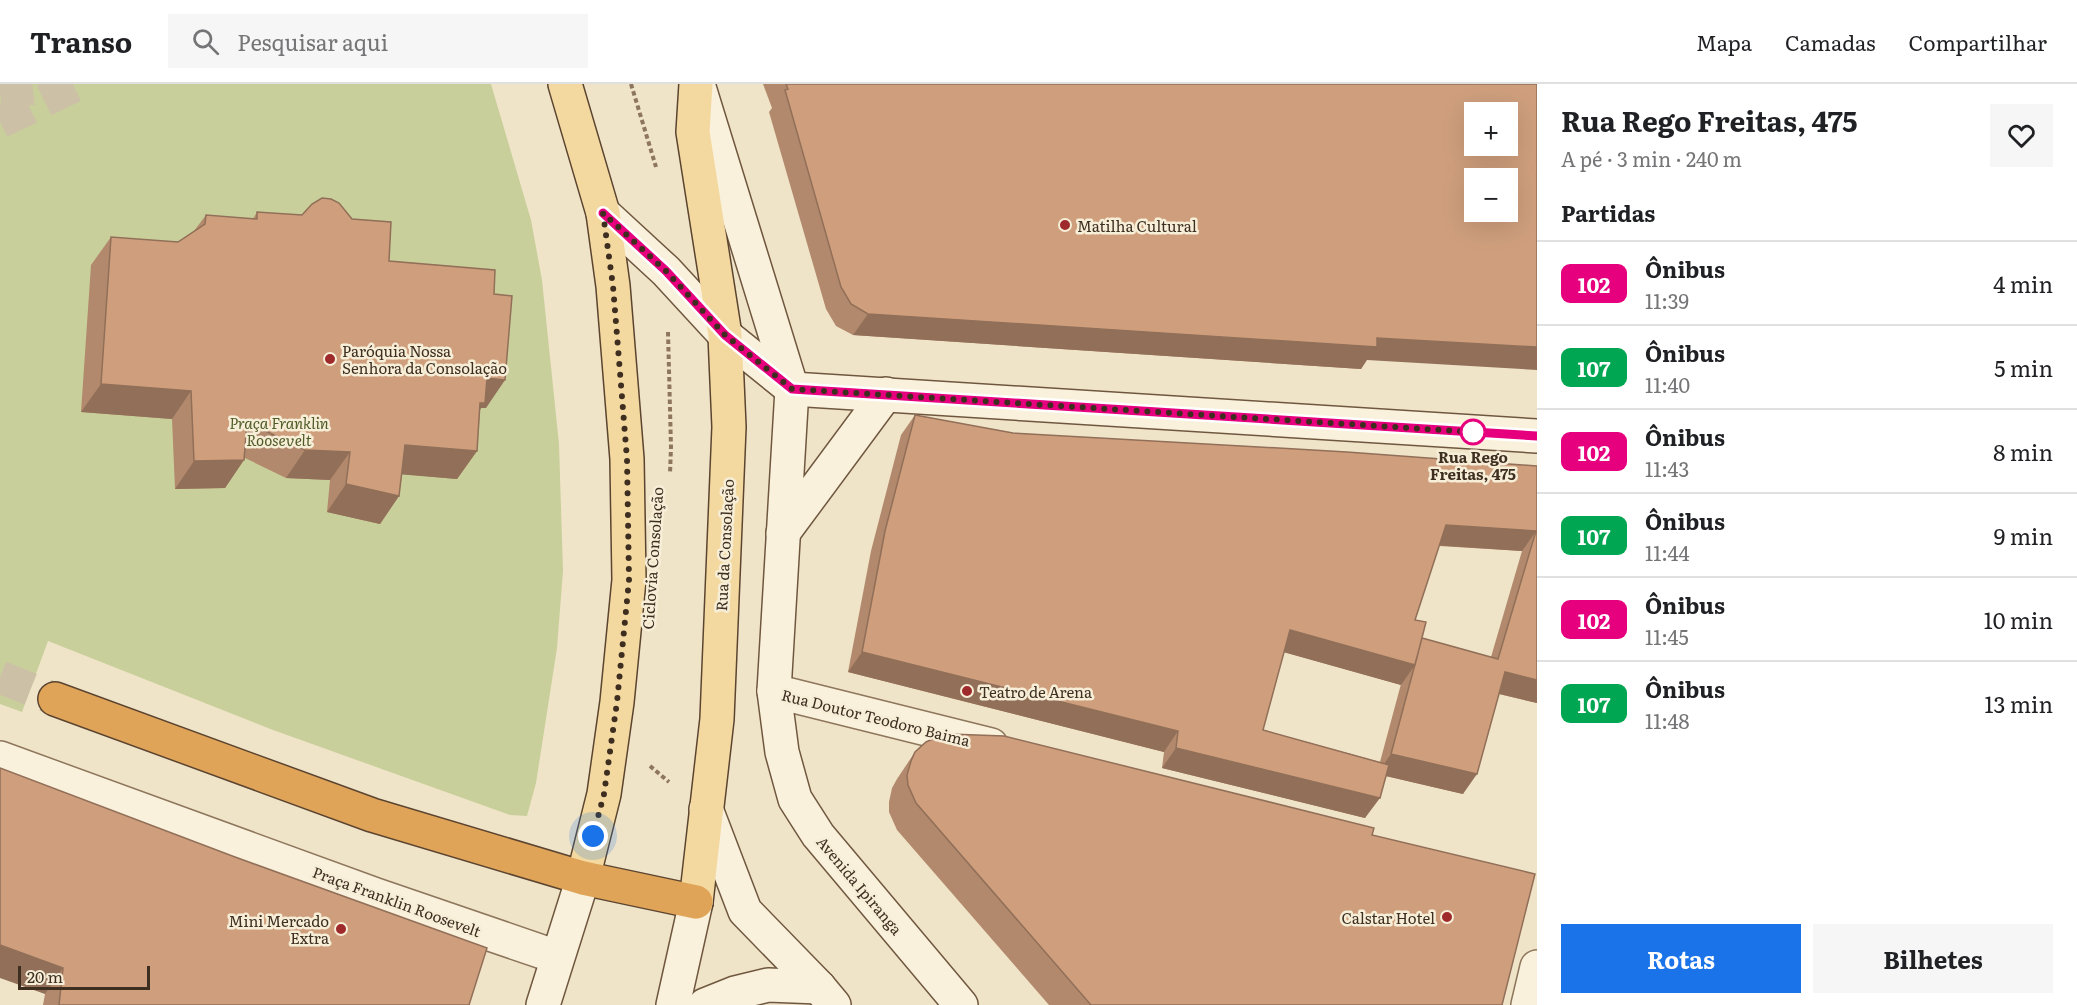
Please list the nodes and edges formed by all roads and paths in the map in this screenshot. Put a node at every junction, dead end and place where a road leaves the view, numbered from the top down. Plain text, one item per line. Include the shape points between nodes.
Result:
1 (565, 84) edge
2 (631, 84) edge
3 (697, 84) edge
4 (658, 175) dead end
5 (603, 213) junction
6 (668, 330) dead end
7 (725, 335) junction
8 (792, 389) junction
9 (886, 394) junction
10 (1537, 436) edge
11 (669, 483) dead end
12 (783, 533) junction
13 (774, 692) junction
14 (55, 699) tunnel mouth
15 (1015, 751) edge
16 (782, 752) joint
17 (651, 756) dead end
18 (0, 758) edge
19 (706, 809) junction
20 (583, 878) junction
21 (696, 902) junction
22 (557, 957) junction
23 (1537, 967) edge
24 (826, 996) edge
25 (543, 1005) edge
26 (673, 1005) edge
27 (705, 1005) edge
28 (961, 1005) edge
29 (1528, 1005) edge

1 - 5 main road
2 - 4 path
3 - 7 main road, Rua da Consolação via 693,132
3 - 8 street, Rua da Consolação
5 - 7 street via 666,271
5 - 20 main road via 627,459 629,580 604,794
6 - 11 path, Ciclovia Consolação via 672,447
7 - 8 street
7 - 19 main road, Rua da Consolação via 729,427 717,719
8 - 9 street
8 - 12 street, Rua da Consolação
9 - 10 street
9 - 12 street
12 - 13 street, Rua da Consolação
13 - 15 street, Rua Doutor Teodoro Baima
13 - 16 street, Rua da Consolação
14 - 20 highway via 372,815
16 - 28 street, Avenida Ipiranga via 795,799 818,835
17 - 19 path via 650,768
18 - 22 street, Praça Franklin Roosevelt
19 - 21 main road, Rua da Consolação
19 - 24 street via 745,911
20 - 21 highway
20 - 22 street
21 - 26 street, Rua da Consolação
22 - 25 street
23 - 29 street
24 - 27 street via 768,986

